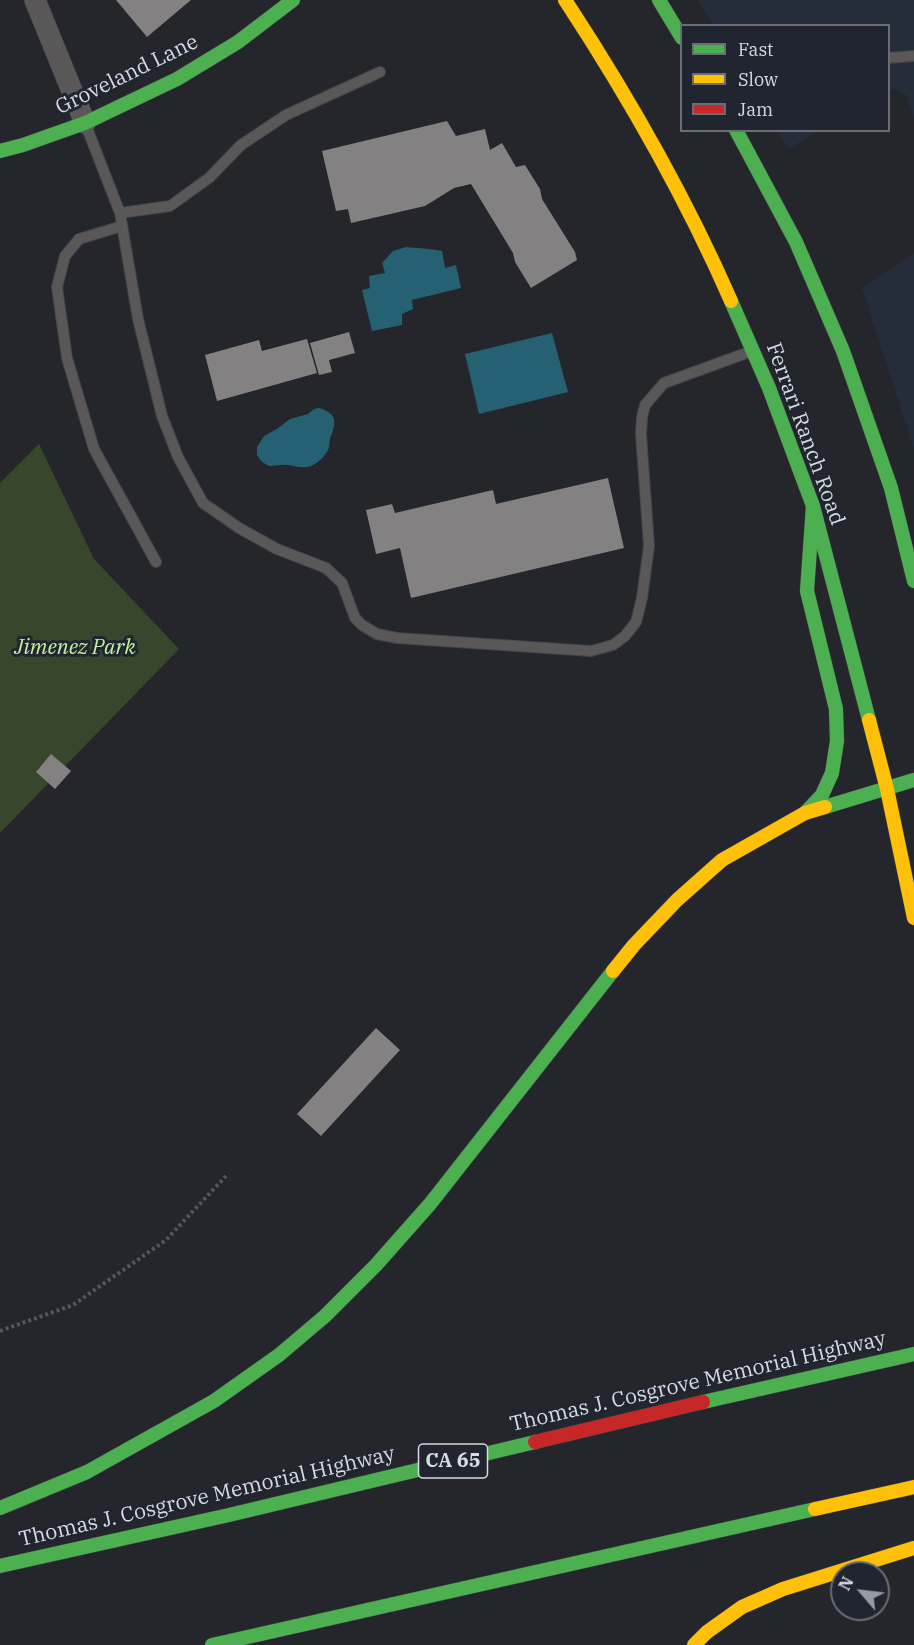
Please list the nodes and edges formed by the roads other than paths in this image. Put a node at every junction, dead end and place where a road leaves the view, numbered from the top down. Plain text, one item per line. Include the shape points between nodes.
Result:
1 (35, 0) edge
2 (293, 0) edge
3 (565, 0) edge
4 (658, 0) edge
5 (680, 36) edge
6 (914, 56) edge
7 (890, 58) edge
8 (380, 72) dead end
9 (85, 123) junction
10 (741, 132) edge
11 (0, 151) edge
12 (120, 213) junction
13 (122, 226) junction
14 (753, 351) junction
15 (813, 506) junction
16 (156, 562) dead end
17 (914, 581) edge
18 (914, 780) edge
19 (887, 789) junction
20 (805, 813) junction
21 (914, 918) edge
22 (910, 1354) edge
23 (914, 1487) edge
24 (0, 1509) edge
25 (914, 1548) edge
26 (0, 1566) edge
27 (212, 1645) edge
28 (694, 1645) edge

1 - 9 street
2 - 9 main road, Groveland Lane via 238,42 177,79
3 - 14 main road, Ferrari Ranch Road via 671,176
4 - 5 main road
6 - 7 lane
8 - 12 lane via 286,115 241,145 209,178 170,206
9 - 11 main road, Groveland Lane
9 - 12 lane
10 - 17 main road via 796,242 843,351 891,488
12 - 13 lane
13 - 14 lane via 138,319 162,416 178,457 203,502 277,549 326,568 342,583 355,618 362,625 397,638 591,651 614,645 636,622 649,546 641,434 645,405 664,383
13 - 16 lane via 79,239 65,256 57,287 66,358 94,449
14 - 15 main road, Ferrari Ranch Road
15 - 19 main road, Ferrari Ranch Road
15 - 20 main road via 807,591 836,709 837,741 832,773 822,795
18 - 19 main road
19 - 20 main road
19 - 21 main road, Ferrari Ranch Road
20 - 24 main road via 722,860 662,915 634,945 430,1204 325,1316 214,1401 87,1472
22 - 26 main road, Thomas J. Cosgrove Memorial Highway / CA 65
23 - 27 main road
25 - 28 main road via 783,1588 742,1607

